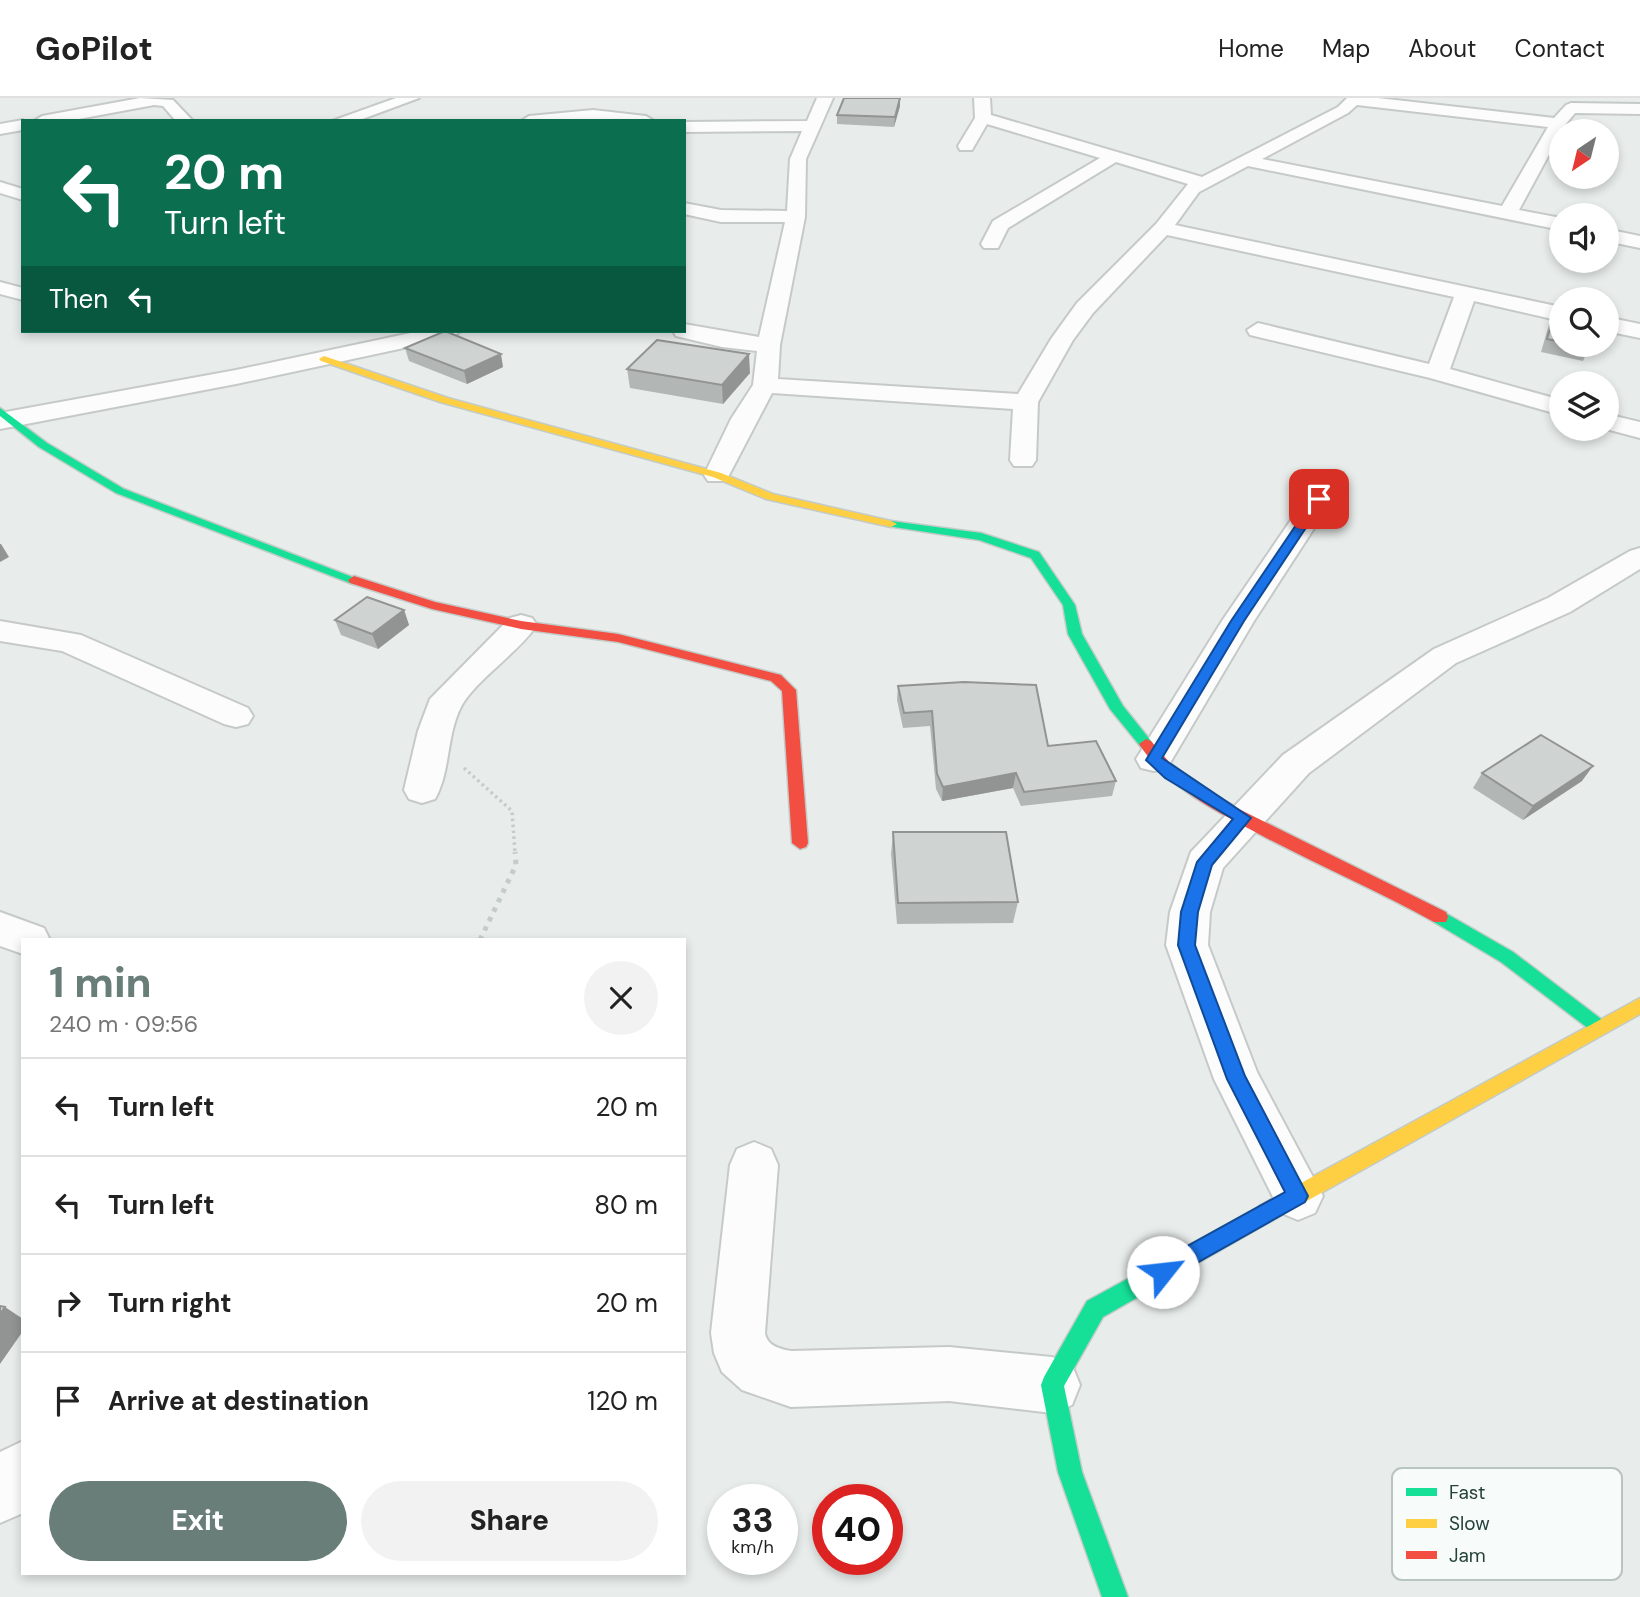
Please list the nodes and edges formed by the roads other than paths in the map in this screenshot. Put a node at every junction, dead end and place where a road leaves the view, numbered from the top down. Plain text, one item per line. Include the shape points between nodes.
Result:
1 (411, 98) edge
2 (582, 98) edge
3 (825, 98) edge
4 (982, 98) edge
5 (1356, 99) edge
6 (643, 102) dead end
7 (1640, 109) edge
8 (375, 111) junction
9 (404, 117) dead end
10 (613, 118) edge
11 (983, 118) junction
12 (53, 119) edge
13 (183, 119) edge
14 (347, 119) edge
15 (585, 119) edge
16 (1562, 119) edge
17 (1549, 122) edge
18 (21, 125) edge
19 (811, 126) junction
20 (686, 127) edge
21 (0, 129) edge
22 (1549, 139) edge
23 (965, 146) dead end
24 (1113, 157) junction
25 (1244, 160) junction
26 (21, 176) edge
27 (0, 181) edge
28 (1201, 183) junction
29 (0, 187) edge
30 (21, 194) edge
31 (686, 208) edge
32 (1508, 212) junction
33 (796, 216) junction
34 (1549, 221) edge
35 (1163, 228) junction
36 (1619, 238) edge
37 (1640, 242) edge
38 (991, 244) dead end
39 (0, 288) edge
40 (21, 293) edge
41 (1466, 293) junction
42 (1549, 311) edge
43 (1619, 327) edge
44 (1258, 330) dead end
45 (686, 331) edge
46 (1640, 331) edge
47 (344, 333) edge
48 (440, 333) edge
49 (769, 345) junction
50 (369, 348) junction
51 (324, 359) junction
52 (1437, 373) junction
53 (765, 385) junction
54 (1026, 402) junction
55 (1549, 405) edge
56 (3, 417) edge
57 (1619, 424) edge
58 (1640, 430) edge
59 (1023, 460) dead end
60 (718, 475) junction
61 (1333, 479) dead end
62 (1640, 557) edge
63 (520, 625) junction
64 (0, 631) edge
65 (236, 716) dead end
66 (1154, 760) junction
67 (422, 790) dead end
68 (1243, 818) junction
69 (800, 843) dead end
70 (0, 928) edge
71 (25, 938) edge
72 (1640, 1004) edge
73 (1599, 1027) junction
74 (754, 1164) dead end
75 (1298, 1196) junction
76 (1052, 1385) junction
77 (21, 1472) edge
78 (0, 1494) edge
79 (1115, 1597) edge

1 - 8 street
2 - 10 street
3 - 19 street
4 - 11 street
5 - 17 street
5 - 25 street
6 - 10 street
7 - 16 street via 1575,107
8 - 9 street
8 - 14 street
10 - 15 street
11 - 23 street
11 - 24 street
12 - 13 street via 154,100 168,103
18 - 21 street
19 - 20 street
19 - 33 street via 799,159
22 - 32 street
24 - 28 street
24 - 38 street via 1000,225
25 - 28 street
25 - 32 street
26 - 27 street
28 - 35 street
29 - 30 street
31 - 33 street via 721,216
32 - 34 street
33 - 49 street
35 - 41 street
35 - 54 street via 1085,308
36 - 37 street
39 - 40 street
41 - 42 street
41 - 52 street
43 - 46 street
44 - 52 street
45 - 49 street
47 - 50 street
48 - 50 street
49 - 53 street
50 - 51 street
51 - 56 street
51 - 60 street via 444,400
52 - 55 street
53 - 54 street
53 - 60 street
54 - 59 street
56 - 63 street via 120,491 343,577 432,605
57 - 58 street
60 - 66 street via 770,497 821,510 981,537 1035,555 1069,605 1075,634 1099,680
61 - 66 street via 1238,621
62 - 68 street via 1559,605 1445,656 1296,764
63 - 67 street via 447,699
63 - 69 street via 618,638 776,678 789,691
64 - 65 street via 70,642
66 - 68 street
68 - 73 street via 1404,896 1507,957
68 - 75 street via 1205,862 1186,945 1237,1079
70 - 71 street
72 - 73 street
73 - 75 street
74 - 76 street via 738,1333 741,1353 761,1371 791,1379 949,1374
75 - 76 street via 1095,1310
76 - 79 street via 1070,1472
77 - 78 street

